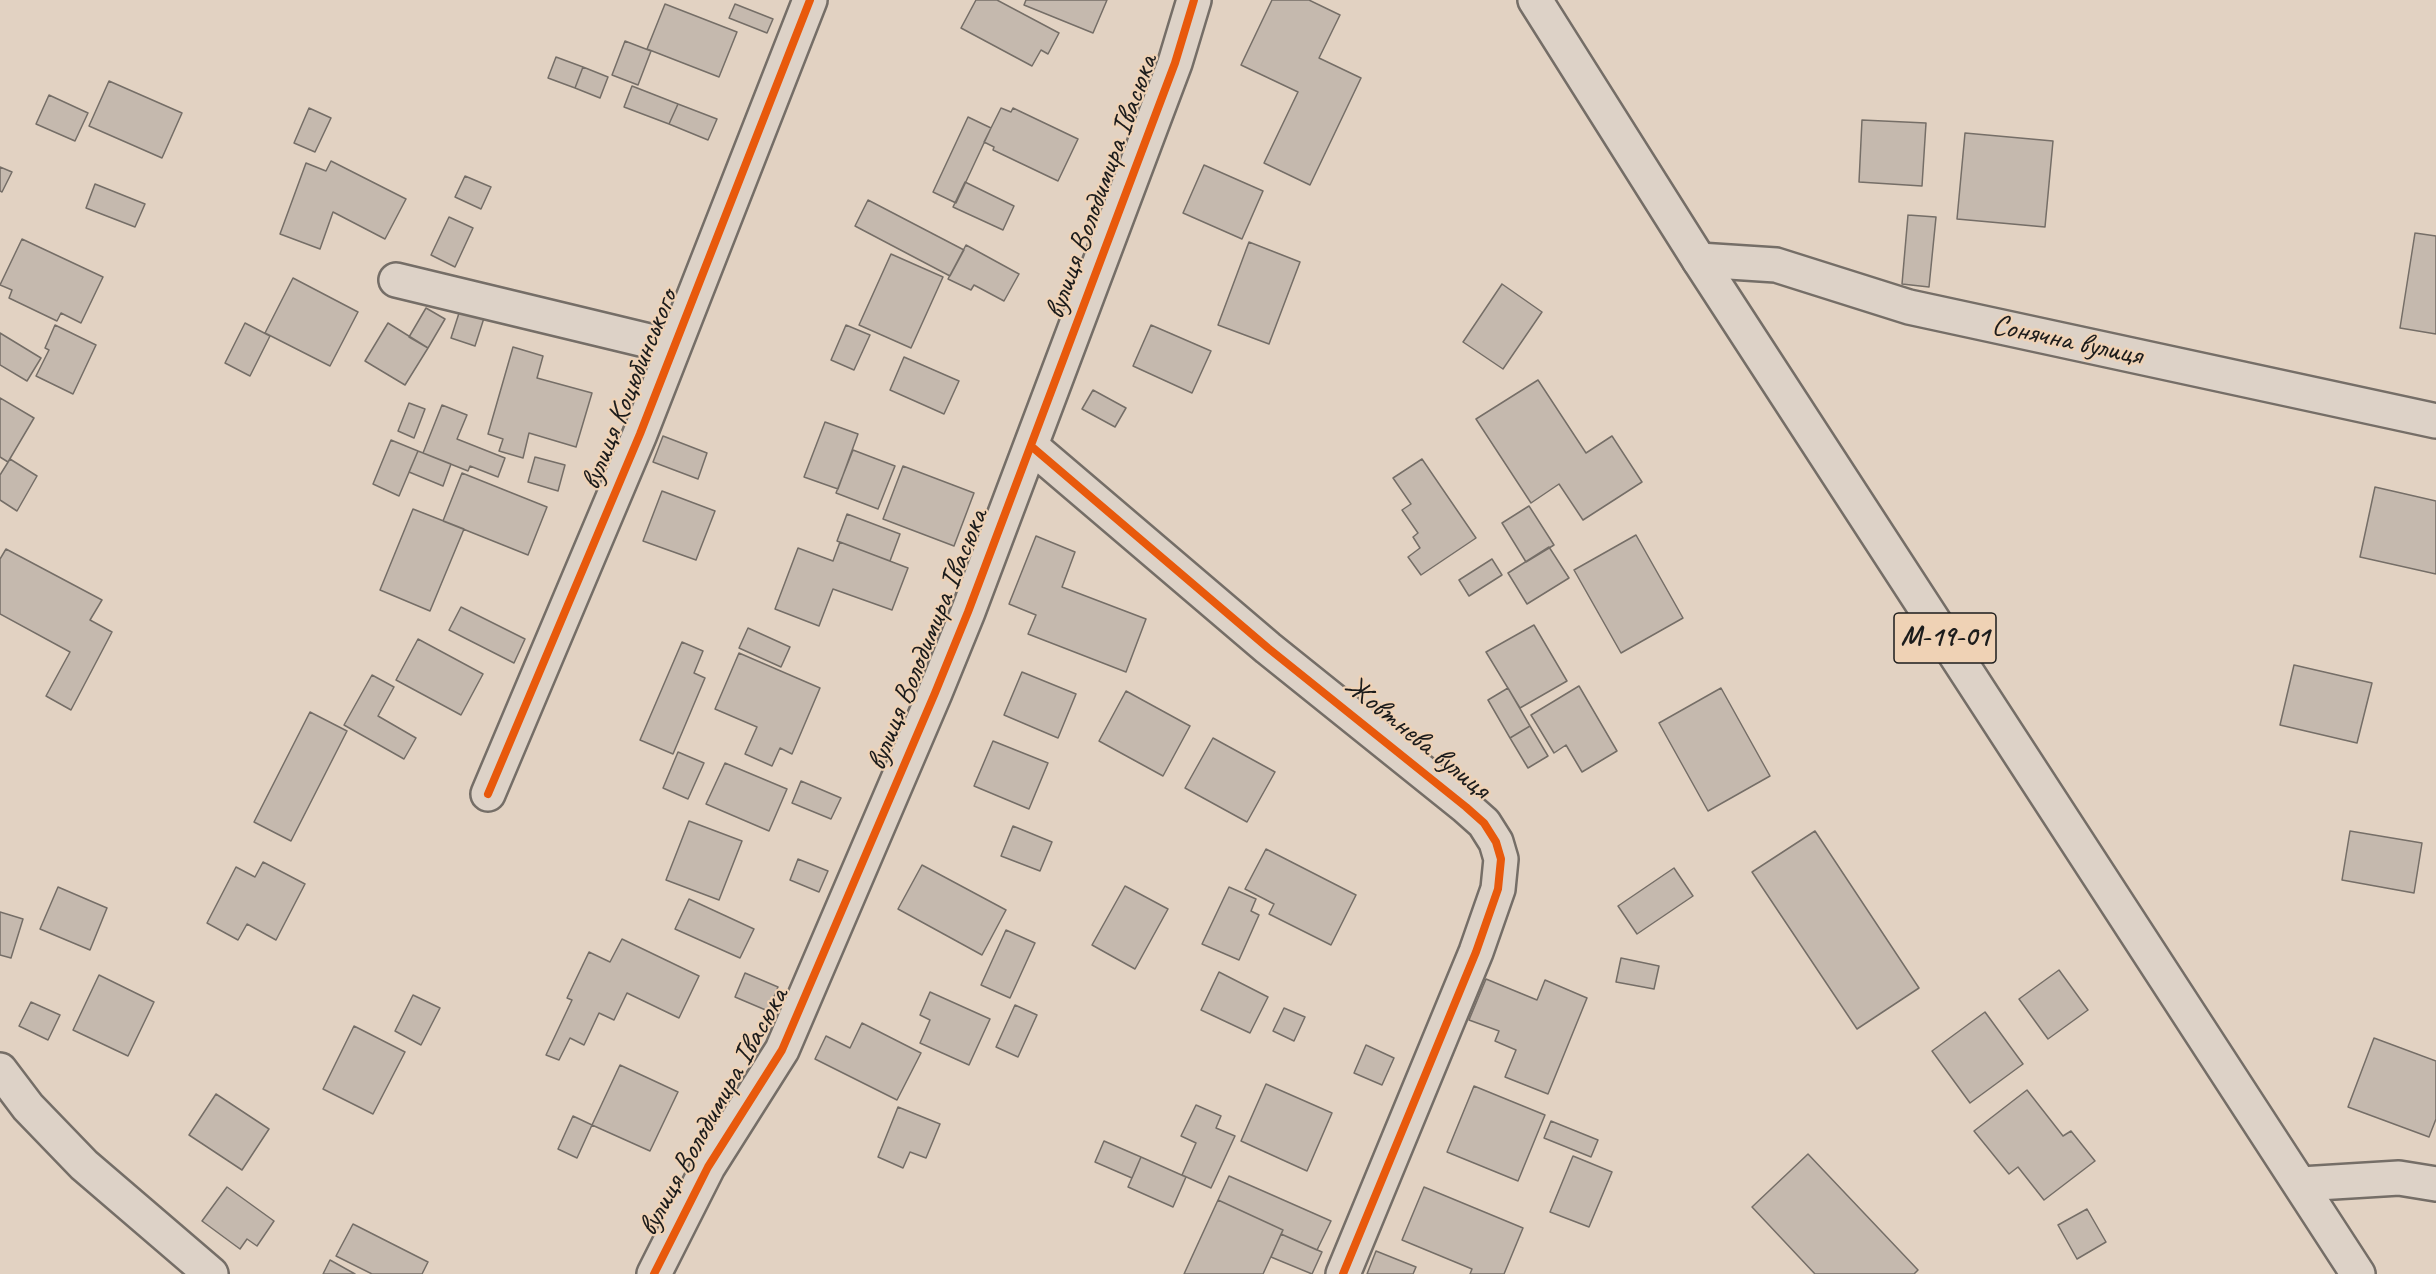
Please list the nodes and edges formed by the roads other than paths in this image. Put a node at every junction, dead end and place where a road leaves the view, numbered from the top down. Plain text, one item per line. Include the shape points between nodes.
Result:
1 (810, 0) edge
2 (1194, 0) edge
3 (1535, 0) edge
4 (1700, 260) junction
5 (396, 280) dead end
6 (674, 347) junction
7 (2436, 421) edge
8 (1031, 446) junction
9 (488, 794) dead end
10 (0, 1070) edge
11 (2301, 1184) junction
12 (2436, 1184) edge
13 (211, 1274) edge
14 (654, 1274) edge
15 (1343, 1274) edge
16 (2358, 1274) edge

1 - 6 street, вулиця Коцюбинського
2 - 8 street, вулиця Володимира Івасюка via 1175,63
3 - 4 street, М-19-01
4 - 7 street, Сонячна вулиця via 1776,265 1909,307
4 - 11 street, М-19-01
5 - 6 street
6 - 9 street, вулиця Коцюбинського
8 - 14 street, вулиця Володимира Івасюка via 935,693 782,1050 708,1167
8 - 15 street, Жовтнева вулиця via 1268,648 1466,807 1497,842 1502,859 1498,889 1476,952
10 - 13 street via 28,1107 84,1165
11 - 12 street via 2399,1178
11 - 16 street, М-19-01

